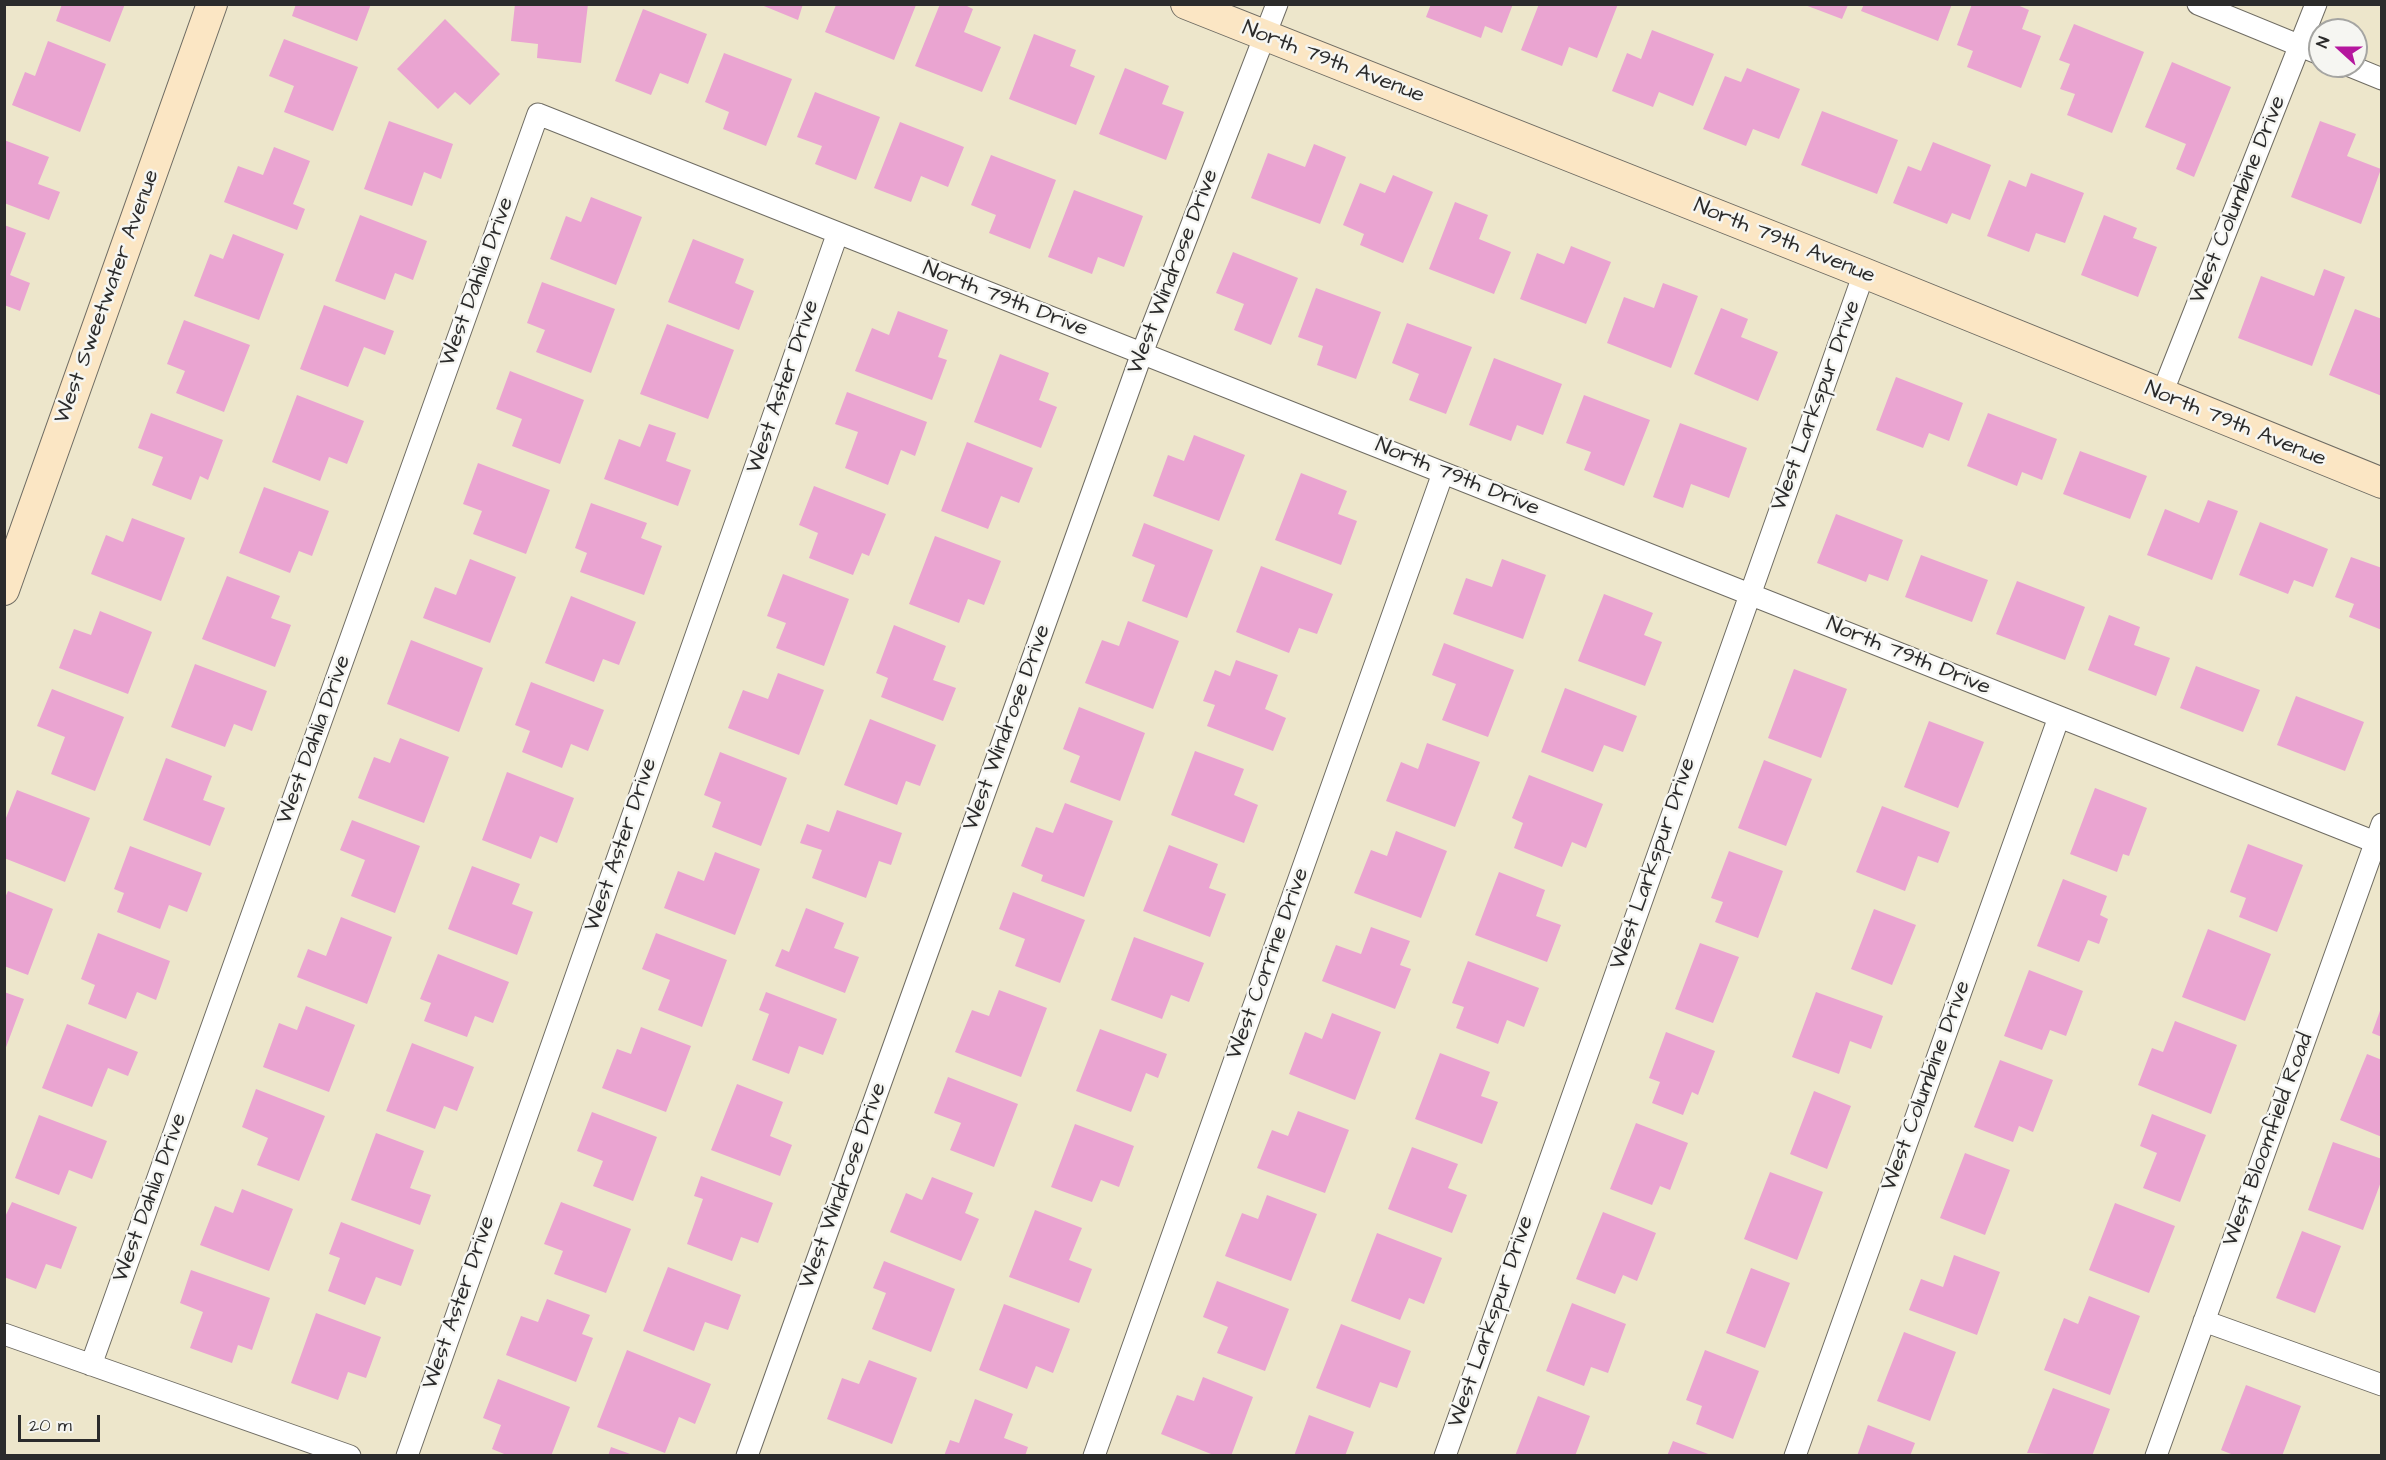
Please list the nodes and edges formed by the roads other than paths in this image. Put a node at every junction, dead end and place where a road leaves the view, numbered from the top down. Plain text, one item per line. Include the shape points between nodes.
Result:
1 (212, 4) edge
2 (1186, 4) edge
3 (1277, 4) edge
4 (2198, 4) edge
5 (1265, 36) junction
6 (2308, 49) edge
7 (2308, 57) edge
8 (2368, 73) edge
9 (2382, 79) edge
10 (538, 114) joint
11 (837, 235) junction
12 (1864, 273) junction
13 (1142, 353) junction
14 (2161, 396) junction
15 (1443, 473) junction
16 (2382, 483) edge
17 (4, 590) edge
18 (1750, 595) junction
19 (2060, 717) junction
20 (2378, 833) edge
21 (2204, 1321) junction
22 (4, 1334) edge
23 (91, 1365) junction
24 (2382, 1384) edge
25 (350, 1455) edge
26 (406, 1455) edge
27 (747, 1455) edge
28 (1094, 1455) edge
29 (1445, 1455) edge
30 (1795, 1455) edge
31 (2156, 1455) edge

1 - 17 street, West Sweetwater Avenue
2 - 5 street, North 79th Avenue
3 - 5 street, West Windrose Drive
4 - 6 street
5 - 12 street, North 79th Avenue
5 - 13 street, West Windrose Drive
7 - 14 street, West Columbine Drive
8 - 9 street
10 - 11 street, North 79th Drive
10 - 23 street, West Dahlia Drive
11 - 13 street, North 79th Drive
11 - 26 street, West Aster Drive
12 - 14 street, North 79th Avenue
12 - 18 street, West Larkspur Drive
13 - 15 street, North 79th Drive
13 - 27 street, West Windrose Drive
14 - 16 street, North 79th Avenue
15 - 18 street, North 79th Drive
15 - 28 street, West Corrine Drive
18 - 19 street, North 79th Drive
18 - 29 street, West Larkspur Drive
19 - 20 street, North 79th Drive
19 - 30 street, West Columbine Drive
20 - 21 street, West Bloomfield Road
21 - 24 street
21 - 31 street, West Bloomfield Road
22 - 23 street
23 - 25 street

